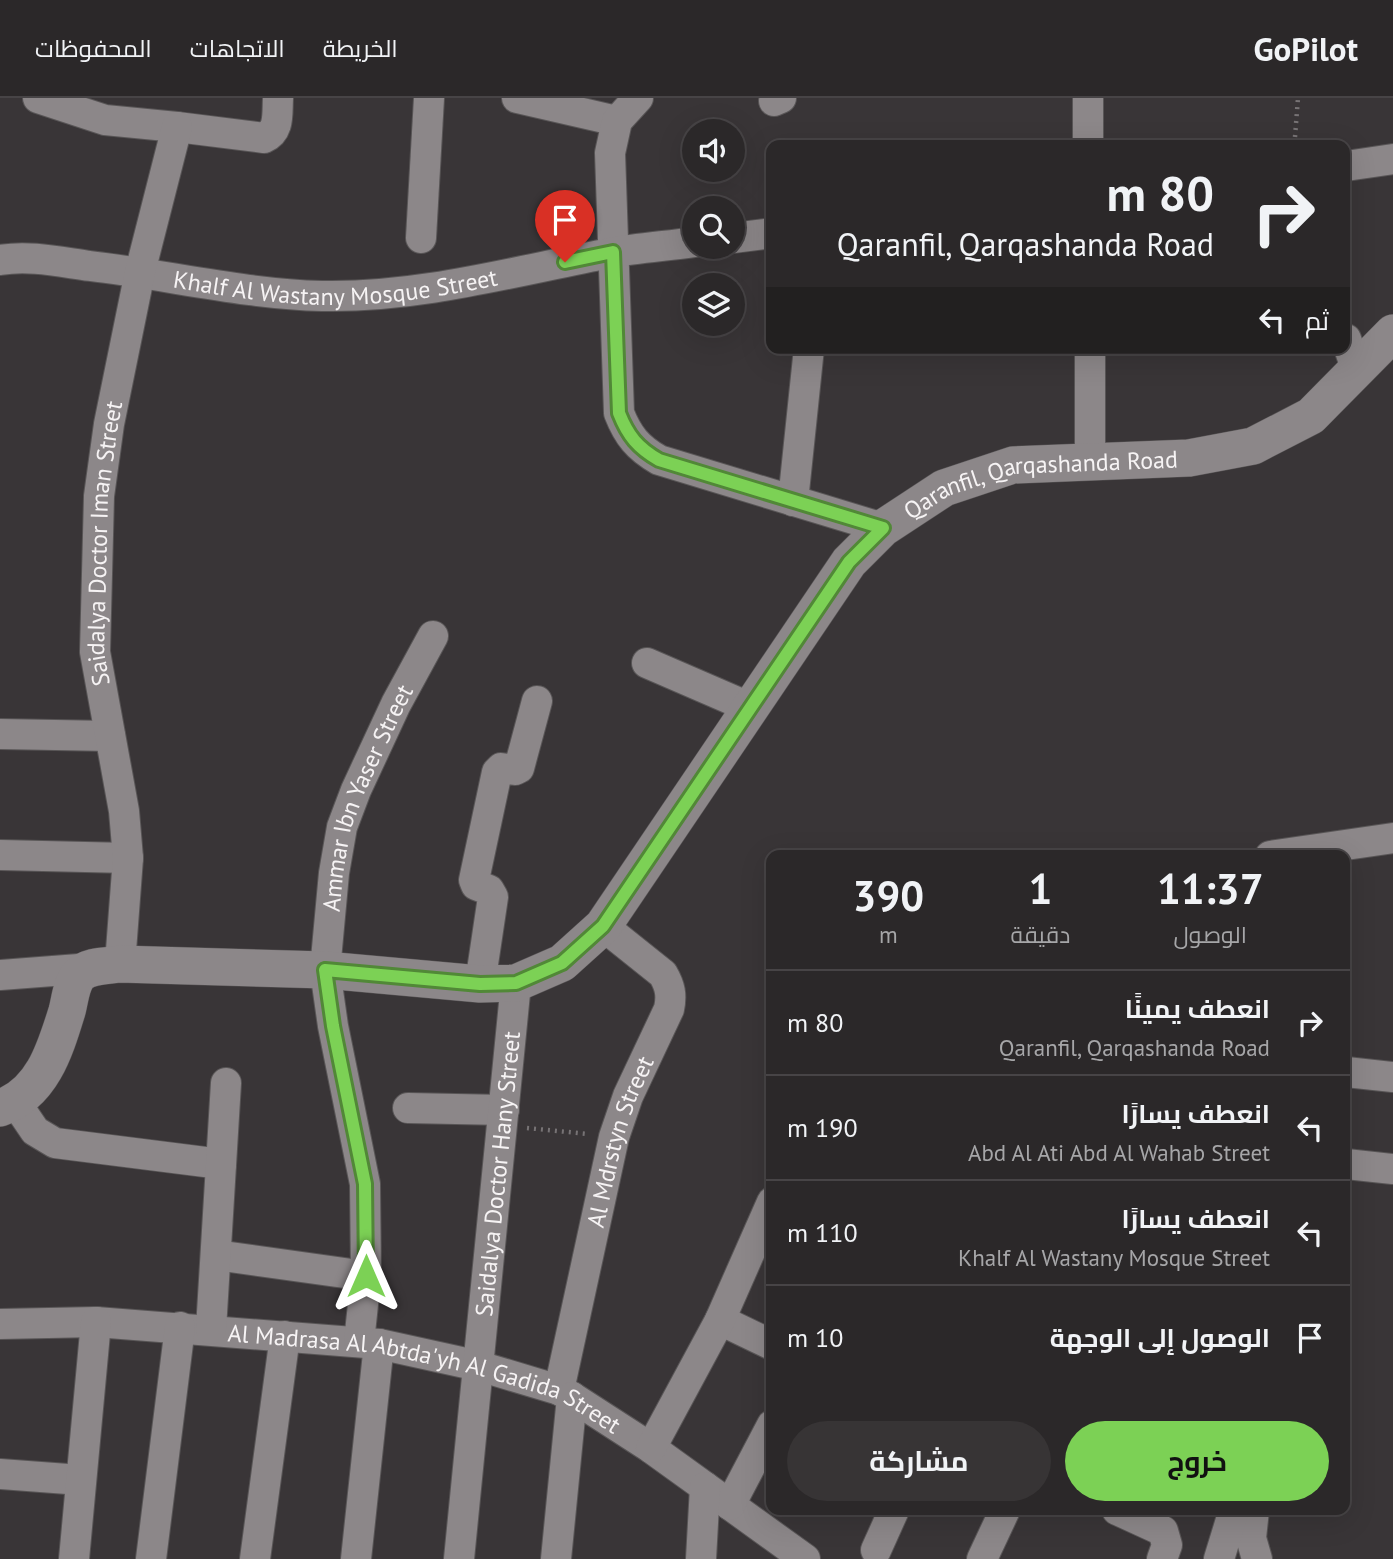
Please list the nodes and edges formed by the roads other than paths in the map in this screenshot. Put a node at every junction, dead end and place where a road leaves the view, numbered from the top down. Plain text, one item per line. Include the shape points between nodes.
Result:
1 (278, 98) edge
2 (429, 98) edge
3 (517, 98) edge
4 (638, 98) edge
5 (1088, 98) edge
6 (44, 99) edge
7 (617, 121) junction
8 (177, 127) junction
9 (1088, 140) edge
10 (1393, 159) edge
11 (1350, 165) edge
12 (766, 234) edge
13 (745, 236) edge
14 (421, 238) dead end
15 (682, 244) edge
16 (613, 252) junction
17 (0, 260) edge
18 (140, 272) junction
19 (1393, 333) edge
20 (808, 354) edge
21 (1090, 354) edge
22 (1351, 354) edge
23 (1090, 462) junction
24 (793, 501) junction
25 (883, 528) junction
26 (433, 636) dead end
27 (648, 663) dead end
28 (537, 701) dead end
29 (751, 708) junction
30 (0, 733) edge
31 (110, 736) junction
32 (1393, 838) edge
33 (1330, 850) edge
34 (0, 855) edge
35 (128, 858) junction
36 (603, 926) junction
37 (106, 966) junction
38 (325, 970) junction
39 (0, 975) edge
40 (516, 983) junction
41 (480, 984) junction
42 (1350, 1072) edge
43 (1393, 1077) edge
44 (226, 1083) dead end
45 (8, 1106) edge
46 (408, 1108) dead end
47 (503, 1117) junction
48 (221, 1164) junction
49 (1350, 1164) edge
50 (1393, 1169) edge
51 (766, 1224) edge
52 (216, 1255) junction
53 (366, 1276) junction
54 (720, 1320) junction
55 (96, 1322) junction
56 (0, 1324) edge
57 (180, 1327) junction
58 (211, 1329) junction
59 (285, 1336) junction
60 (766, 1342) edge
61 (369, 1343) junction
62 (479, 1366) junction
63 (566, 1394) junction
64 (766, 1436) edge
65 (651, 1448) junction
66 (0, 1474) edge
67 (81, 1480) junction
68 (705, 1487) junction
69 (730, 1505) junction
70 (892, 1515) edge
71 (1003, 1515) edge
72 (1128, 1515) edge
73 (1232, 1515) edge
74 (1253, 1515) edge
75 (876, 1550) dead end
76 (74, 1559) edge
77 (151, 1559) edge
78 (254, 1559) edge
79 (356, 1559) edge
80 (459, 1559) edge
81 (556, 1559) edge
82 (701, 1559) edge
83 (805, 1559) edge
84 (982, 1559) edge
85 (1162, 1559) edge
86 (1219, 1559) edge
87 (1257, 1559) edge

1 - 8 street via 276,127 264,138
2 - 14 street
3 - 7 street
4 - 7 street
5 - 9 street
6 - 8 street via 106,120
7 - 16 street via 610,153
8 - 18 street, Saidalya Doctor Iman Street
10 - 11 street
12 - 13 street
15 - 16 street, Khalf Al Wastany Mosque Street
16 - 18 street, Khalf Al Wastany Mosque Street via 446,287 323,296 263,292
16 - 24 street via 619,413 627,433 641,450 659,460
17 - 18 street, Khalf Al Wastany Mosque Street via 17,257
18 - 31 street, Saidalya Doctor Iman Street via 99,496 94,643
19 - 22 street, Qaranfil, Qarqashanda Road
20 - 24 street
21 - 23 street
22 - 23 street, Qaranfil, Qarqashanda Road via 1311,416 1253,446 1189,458
23 - 25 street, Qaranfil, Qarqashanda Road via 1013,465 944,488
24 - 25 street
25 - 29 street, Qaranfil, Qarqashanda Road via 849,562
26 - 38 street, Ammar Ibn Yaser Street via 396,704 342,827
27 - 29 street
28 - 41 street via 519,768 497,772 474,880 493,897
29 - 36 street, Qaranfil, Qarqashanda Road
30 - 31 street
31 - 35 street, Saidalya Doctor Iman Street
32 - 33 street
34 - 35 street
35 - 37 street, Saidalya Doctor Iman Street
36 - 40 street, Qaranfil, Qarqashanda Road via 562,963
36 - 63 street, Al Mdrstyn Street via 663,974 671,997 614,1137
37 - 38 street, Qaranfil, Qarqashanda Road
37 - 39 street
37 - 45 street via 79,975 38,1083
38 - 41 street, Qaranfil, Qarqashanda Road
38 - 53 street, Ammar Ibn Yaser Street via 365,1184
40 - 41 street, Qaranfil, Qarqashanda Road
40 - 47 street, Saidalya Doctor Hany Street
42 - 43 street
44 - 48 street
45 - 48 street via 55,1143
46 - 47 street
47 - 62 street, Saidalya Doctor Hany Street
48 - 52 street
49 - 50 street
51 - 54 street
52 - 53 street
52 - 58 street
53 - 61 street, Ammar Ibn Yaser Street
54 - 60 street
54 - 65 street
55 - 56 street, Al Madrasa Al Abtda'yh Al Gadida Street
55 - 57 street, Al Madrasa Al Abtda'yh Al Gadida Street
55 - 67 street
57 - 58 street, Al Madrasa Al Abtda'yh Al Gadida Street
57 - 77 street
58 - 59 street, Al Madrasa Al Abtda'yh Al Gadida Street
59 - 61 street, Al Madrasa Al Abtda'yh Al Gadida Street
59 - 78 street
61 - 62 street, Al Madrasa Al Abtda'yh Al Gadida Street
61 - 79 street, Ammar Ibn Yaser Street
62 - 63 street, Al Madrasa Al Abtda'yh Al Gadida Street
62 - 80 street, Saidalya Doctor Hany Street
63 - 65 street, Al Madrasa Al Abtda'yh Al Gadida Street
63 - 81 street, Al Mdrstyn Street
64 - 69 street
65 - 68 street, Al Madrasa Al Abtda'yh Al Gadida Street
66 - 67 street
67 - 76 street
68 - 69 street, Al Madrasa Al Abtda'yh Al Gadida Street
68 - 82 street
69 - 83 street, Al Madrasa Al Abtda'yh Al Gadida Street
70 - 75 street
71 - 84 street
72 - 85 street via 1163,1531 1167,1545
73 - 86 street
74 - 87 street via 1251,1538

